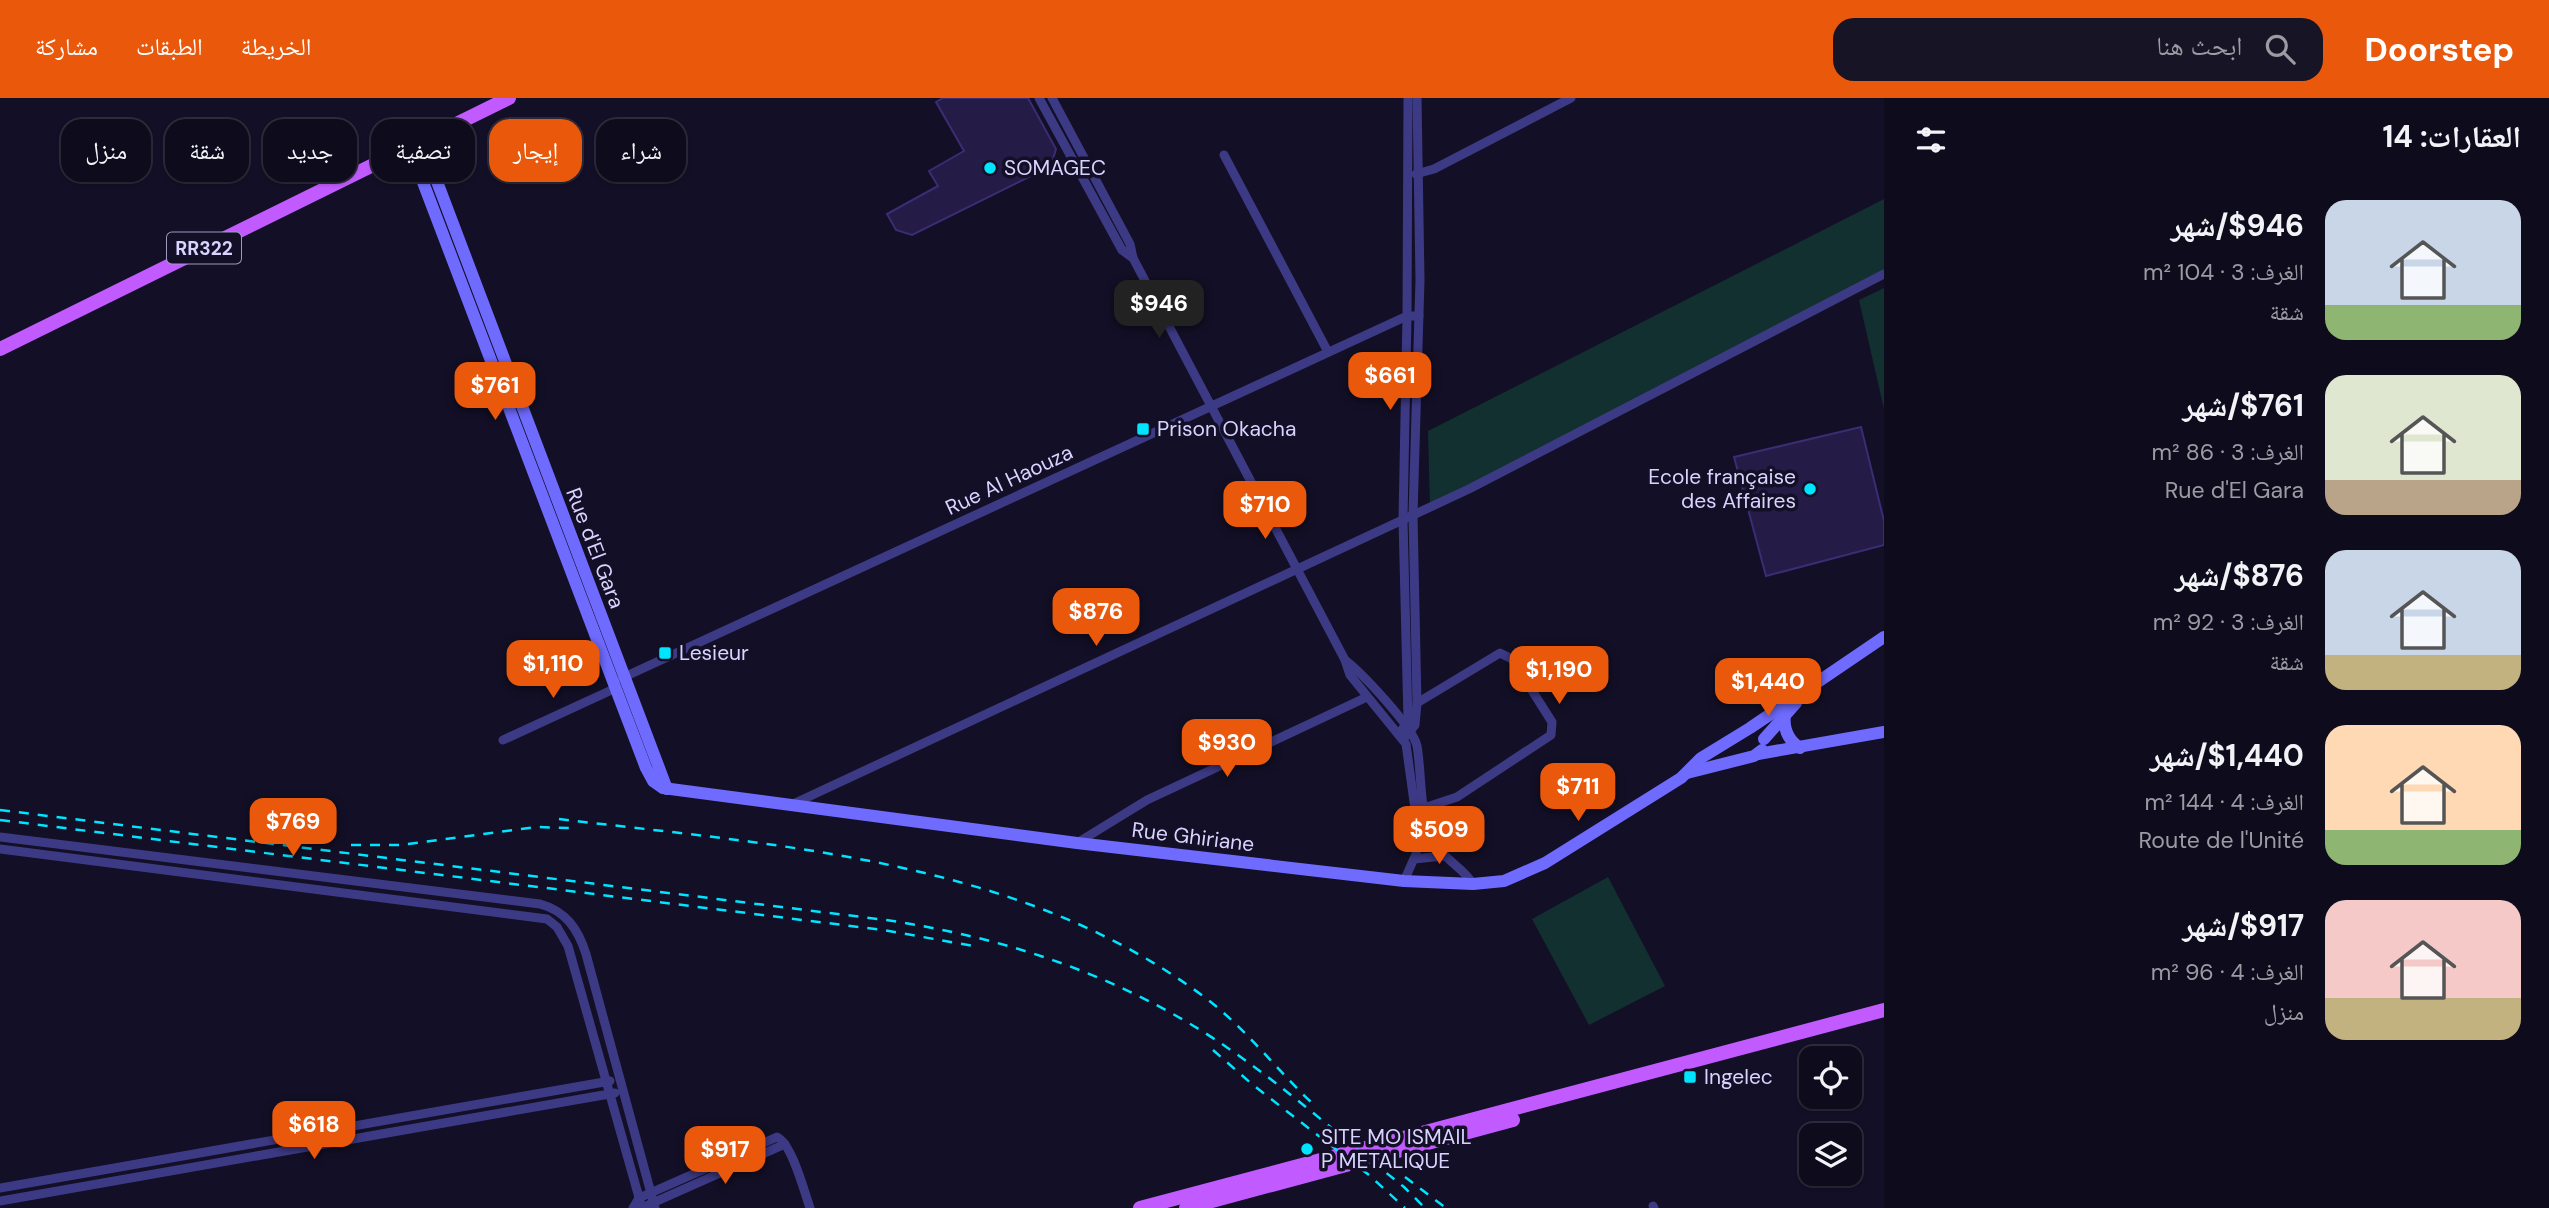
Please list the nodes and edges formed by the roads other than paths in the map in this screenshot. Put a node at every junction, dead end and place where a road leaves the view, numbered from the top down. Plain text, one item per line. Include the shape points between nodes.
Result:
1 (509, 98) edge
2 (1040, 98) edge
3 (1052, 98) edge
4 (1408, 98) edge
5 (1417, 98) edge
6 (1571, 98) edge
7 (467, 119) edge
8 (1224, 155) dead end
9 (371, 167) edge
10 (1419, 174) junction
11 (1408, 175) junction
12 (430, 182) edge
13 (1133, 258) junction
14 (1884, 274) edge
15 (1407, 316) junction
16 (1419, 316) junction
17 (0, 349) edge
18 (1328, 352) junction
19 (1212, 407) junction
20 (1413, 515) junction
21 (1403, 520) junction
22 (1297, 570) junction
23 (1884, 637) edge
24 (1884, 644) edge
25 (1345, 660) junction
26 (1854, 660) junction
27 (618, 682) junction
28 (1367, 697) junction
29 (1417, 703) junction
30 (1785, 714) junction
31 (1409, 727) junction
32 (1750, 729) junction
33 (1884, 732) edge
34 (1402, 735) junction
35 (1737, 737) junction
36 (503, 740) dead end
37 (1758, 748) junction
38 (1795, 749) junction
39 (1687, 773) junction
40 (667, 789) joint
41 (791, 805) junction
42 (1424, 808) junction
43 (0, 837) edge
44 (1077, 843) junction
45 (0, 849) edge
46 (1444, 856) junction
47 (1414, 859) junction
48 (1404, 881) junction
49 (1474, 884) junction
50 (575, 928) junction
51 (563, 936) junction
52 (1884, 1010) edge
53 (1884, 1019) edge
54 (619, 1080) junction
55 (606, 1082) junction
56 (622, 1091) junction
57 (610, 1094) junction
58 (631, 1125) junction
59 (351, 1126) junction
60 (619, 1128) junction
61 (353, 1139) junction
62 (785, 1144) junction
63 (0, 1188) edge
64 (650, 1192) junction
65 (0, 1201) edge
66 (641, 1205) edge
67 (654, 1205) edge
68 (633, 1208) edge
69 (810, 1208) edge
70 (1140, 1208) edge
71 (1186, 1208) edge

1 - 7 main road, RR322
2 - 13 street via 1122,250
3 - 13 street via 1130,244
4 - 11 street
5 - 10 street
6 - 10 street
8 - 18 street
9 - 17 main road, RR322
10 - 11 street
10 - 16 street
11 - 15 street
12 - 27 street, Rue d'El Gara
13 - 19 street
14 - 20 street via 1589,429
15 - 16 street, Rue Al Haouza
15 - 18 street, Rue Al Haouza
15 - 21 street
16 - 20 street
18 - 19 street, Rue Al Haouza
19 - 22 street
19 - 27 street, Rue Al Haouza
20 - 21 street
20 - 29 street
21 - 22 street
21 - 31 street
22 - 25 street
22 - 41 street
23 - 26 street
24 - 26 street
25 - 28 street
25 - 31 street
26 - 30 street
26 - 32 street, Rue Ghiriane
27 - 36 street, Rue Al Haouza
27 - 40 street, Rue d'El Gara
28 - 34 street
28 - 44 street via 1147,800
29 - 31 street via 1416,722
29 - 42 street via 1500,653 1512,659 1552,722 1551,735 1457,797
30 - 37 street
30 - 38 street via 1784,726
31 - 34 street
31 - 42 street via 1417,745
32 - 35 street, Rue Ghiriane
32 - 37 street via 1760,732
33 - 38 street, Rue Ghiriane
34 - 47 street via 1419,838
35 - 37 street via 1737,749
35 - 39 street, Rue Ghiriane via 1701,758
37 - 38 street, Rue Ghiriane
37 - 39 street, Rue Ghiriane
39 - 49 street, Rue Ghiriane via 1545,863 1504,881
40 - 41 street, Rue Ghiriane
41 - 44 street, Rue Ghiriane
42 - 46 street via 1430,835
43 - 50 street via 540,904 564,915
44 - 48 street, Rue Ghiriane
45 - 51 street via 539,916 553,923
46 - 47 street
46 - 49 street
47 - 48 street
48 - 49 street, Rue Ghiriane
50 - 51 street
50 - 54 street
51 - 55 street
52 - 70 main road
53 - 71 main road
54 - 55 street
54 - 56 street
55 - 57 street
55 - 59 street
56 - 57 street
56 - 58 street
57 - 60 street
57 - 61 street
58 - 60 street
58 - 64 street
59 - 61 street
59 - 63 street
60 - 66 street
61 - 65 street
62 - 64 street via 775,1137
62 - 67 street
62 - 69 street
64 - 66 street
64 - 67 street
66 - 67 street
66 - 68 street

